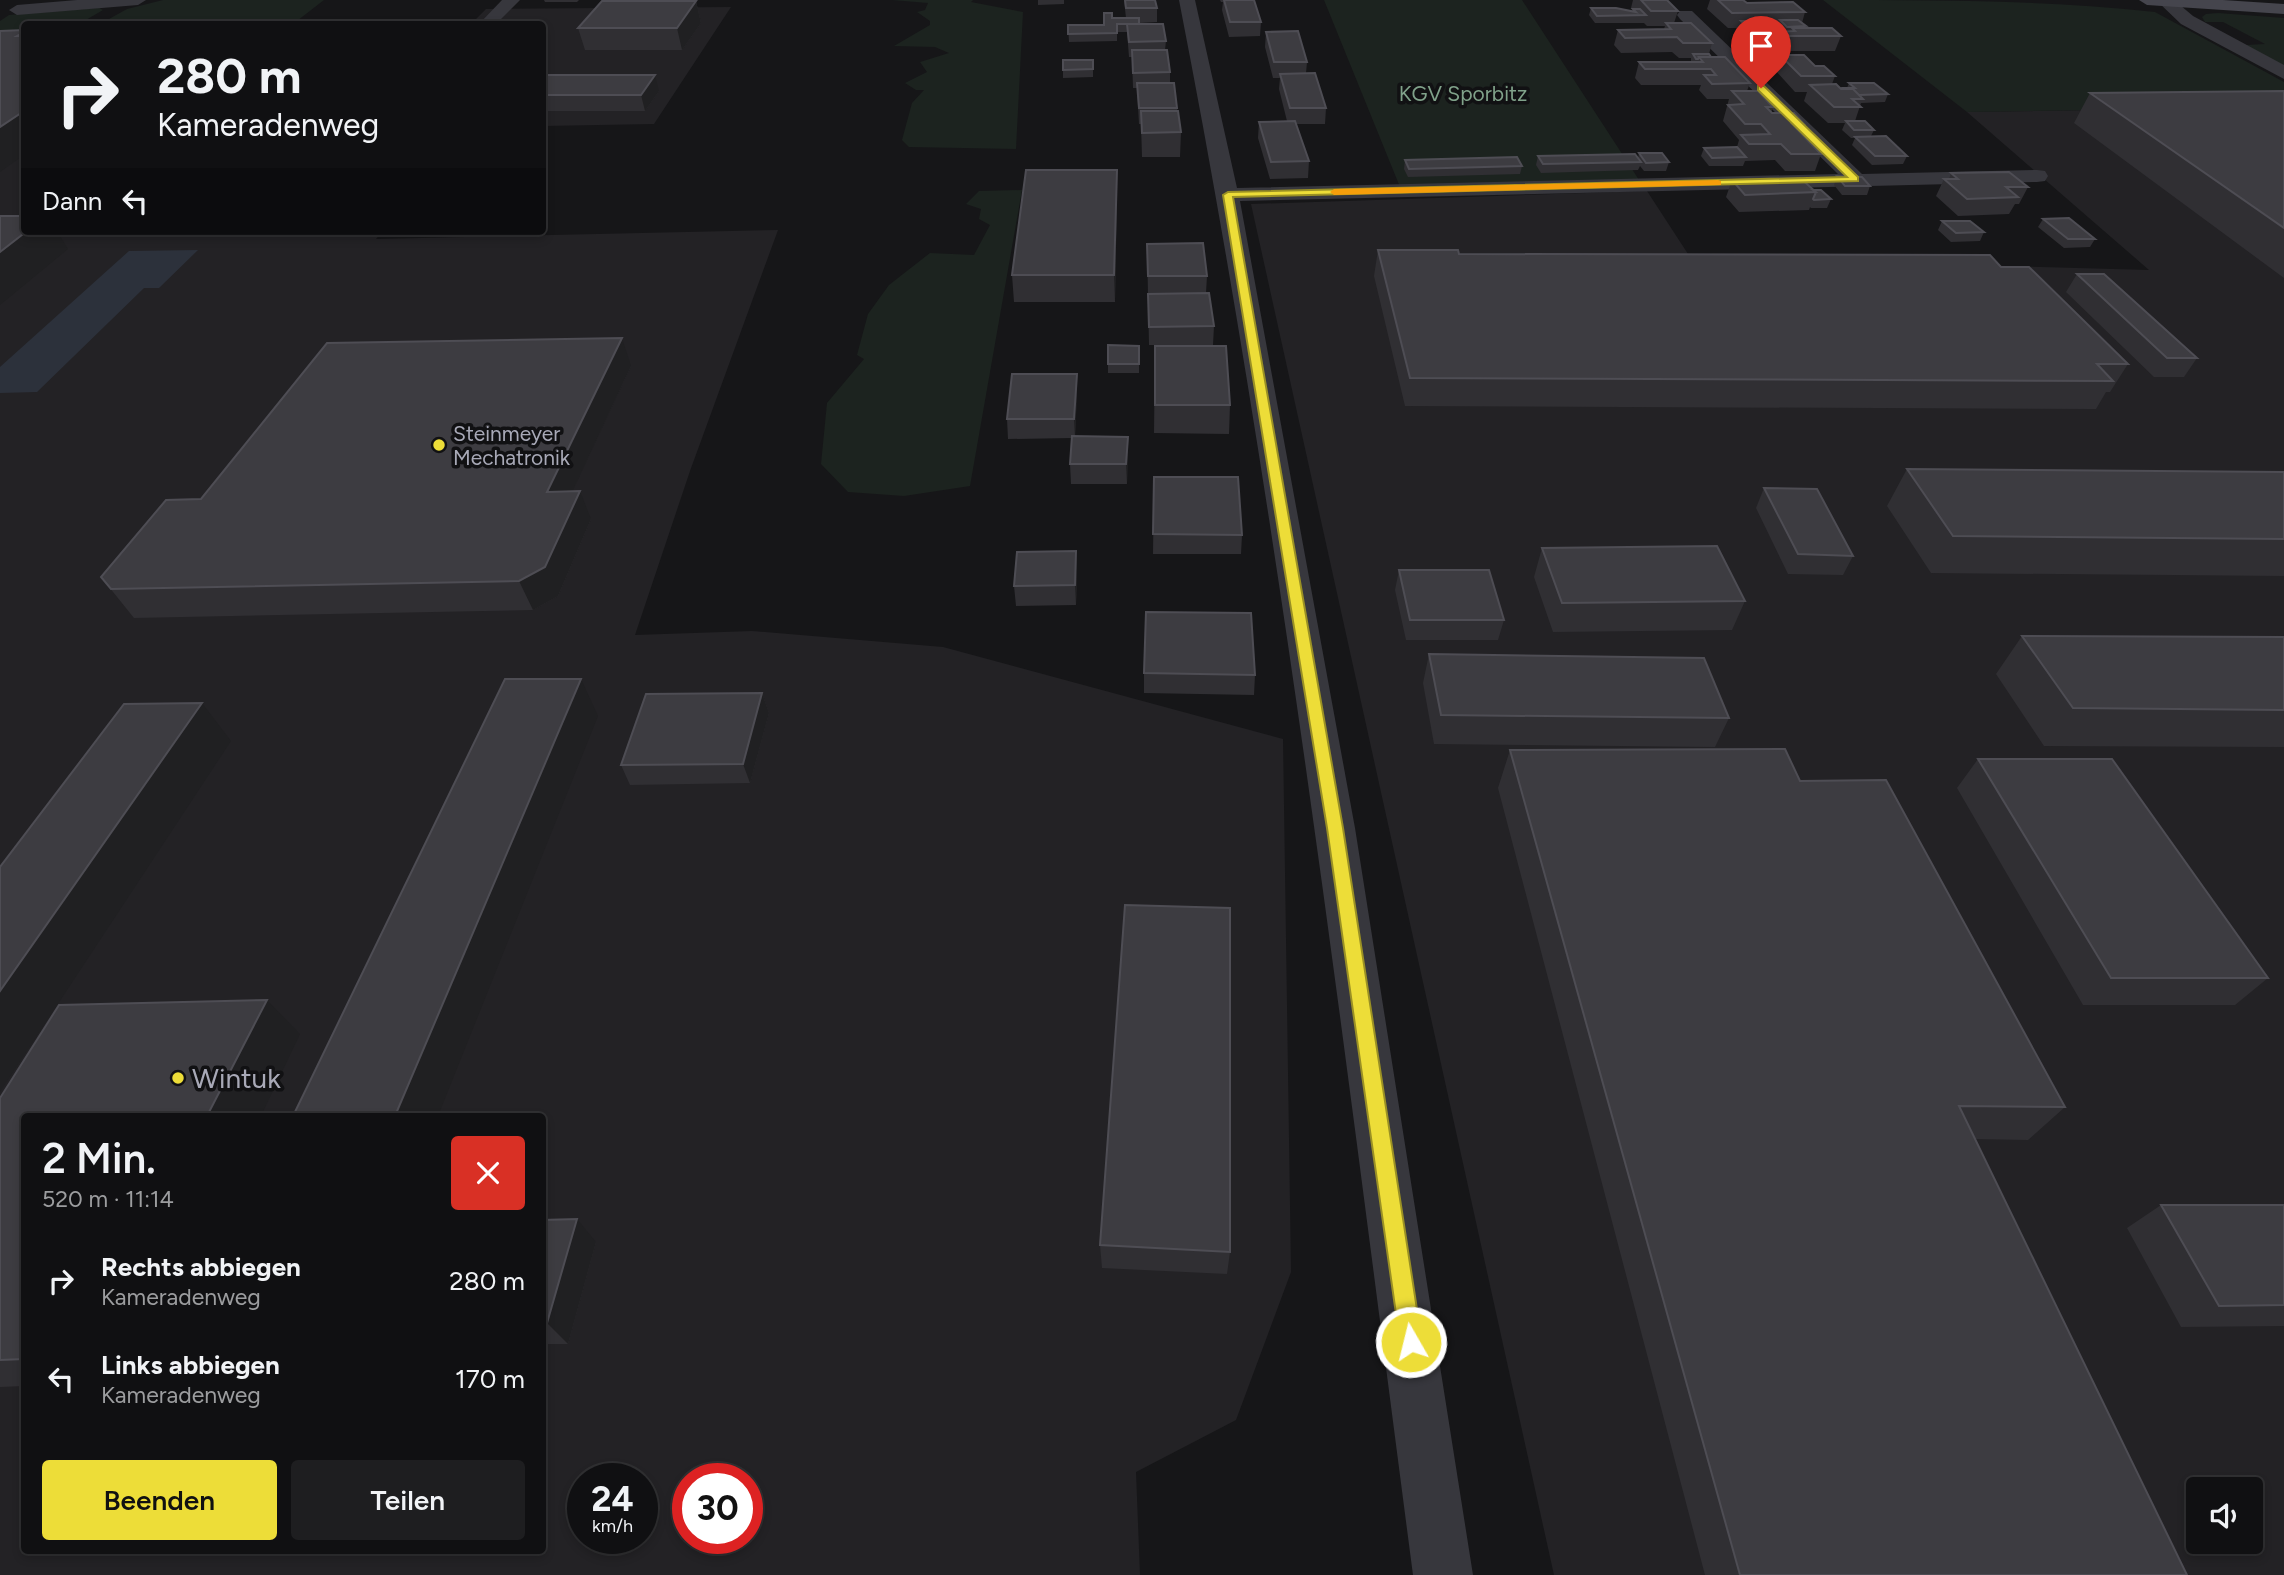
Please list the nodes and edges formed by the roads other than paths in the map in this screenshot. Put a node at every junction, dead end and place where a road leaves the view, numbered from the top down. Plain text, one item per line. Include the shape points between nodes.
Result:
1 (138, 0) edge
2 (512, 0) edge
3 (1187, 0) edge
4 (2156, 1) edge
5 (2284, 9) edge
6 (17, 10) dead end
7 (1686, 15) dead end
8 (491, 21) edge
9 (2284, 73) edge
10 (2037, 176) dead end
11 (1855, 179) junction
12 (1228, 195) junction
13 (1443, 1575) edge

1 - 6 street
2 - 8 street
3 - 12 street
4 - 5 street
4 - 9 street
7 - 11 street
10 - 11 street
11 - 12 street
12 - 13 street via 1335,828

